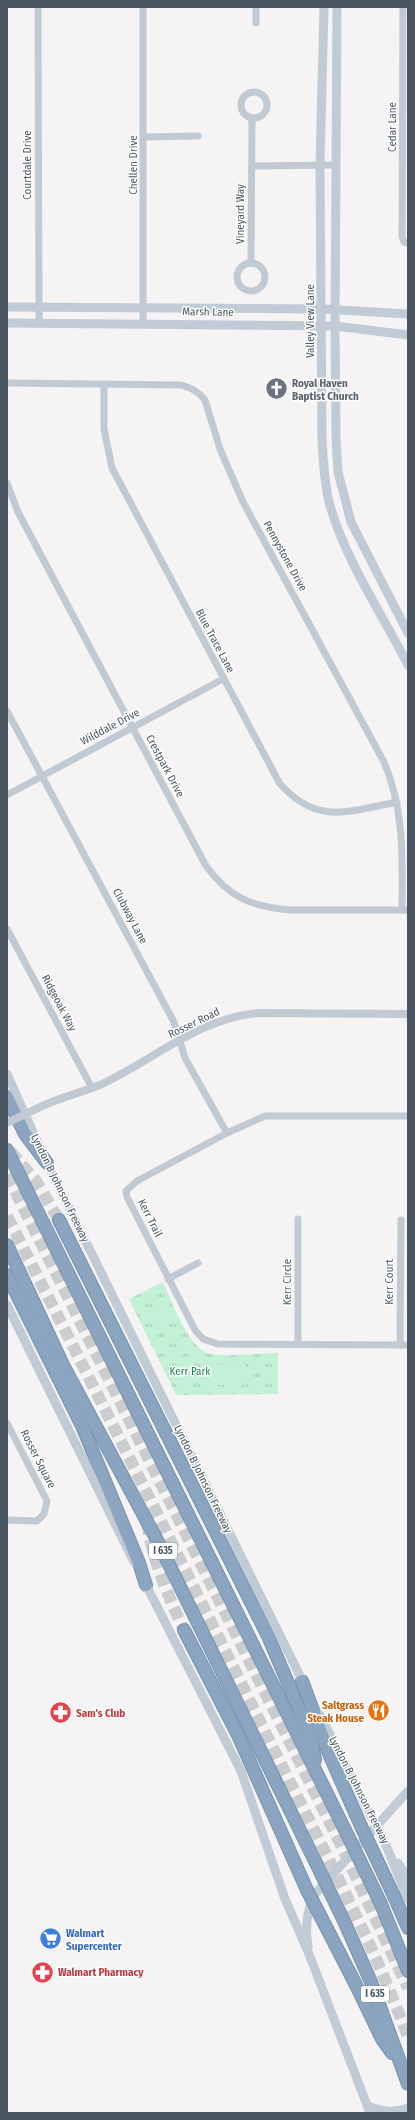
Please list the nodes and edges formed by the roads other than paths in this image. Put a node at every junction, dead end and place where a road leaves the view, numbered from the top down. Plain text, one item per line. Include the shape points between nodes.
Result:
1 (38, 7) edge
2 (143, 7) edge
3 (256, 7) edge
4 (324, 7) edge
5 (337, 7) edge
6 (403, 7) edge
7 (256, 23) dead end
8 (405, 46) edge
9 (252, 118) dead end
10 (198, 136) dead end
11 (144, 137) junction
12 (320, 165) junction
13 (336, 165) junction
14 (252, 166) junction
15 (408, 243) edge
16 (251, 263) dead end
17 (7, 307) edge
18 (39, 307) junction
19 (91, 308) junction
20 (143, 308) junction
21 (322, 309) junction
22 (335, 310) junction
23 (408, 314) edge
24 (7, 323) edge
25 (39, 323) junction
26 (91, 323) junction
27 (143, 323) junction
28 (322, 326) junction
29 (335, 326) junction
30 (408, 335) edge
31 (7, 384) edge
32 (104, 385) junction
33 (322, 438) junction
34 (336, 438) junction
35 (7, 483) edge
36 (347, 512) junction
37 (334, 517) junction
38 (402, 622) junction
39 (389, 628) junction
40 (408, 633) edge
41 (408, 665) edge
42 (223, 679) junction
43 (7, 711) edge
44 (132, 728) junction
45 (42, 777) junction
46 (7, 795) edge
47 (398, 802) junction
48 (405, 910) edge
49 (7, 929) edge
50 (408, 1014) edge
51 (180, 1041) junction
52 (7, 1074) edge
53 (92, 1088) junction
54 (7, 1097) edge
55 (408, 1116) edge
56 (7, 1123) edge
57 (227, 1133) junction
58 (7, 1150) edge
59 (47, 1163) junction
60 (298, 1219) dead end
61 (59, 1220) tunnel mouth
62 (401, 1220) dead end
63 (7, 1245) edge
64 (198, 1263) dead end
65 (7, 1275) edge
66 (168, 1279) junction
67 (7, 1305) edge
68 (298, 1344) junction
69 (400, 1345) junction
70 (408, 1345) edge
71 (7, 1423) edge
72 (7, 1520) edge
73 (146, 1585) junction
74 (184, 1630) tunnel mouth
75 (302, 1681) junction
76 (317, 1773) junction
77 (408, 1791) edge
78 (383, 1838) junction
79 (408, 1879) edge
80 (408, 1899) edge
81 (408, 1928) edge
82 (309, 1954) junction
83 (408, 1970) edge
84 (403, 2069) junction
85 (408, 2084) edge
86 (408, 2108) edge
87 (368, 2111) edge

1 - 18 street, Courtdale Drive
2 - 11 street, Chellen Drive
3 - 7 street
4 - 12 main road, Valley View Lane
5 - 13 main road
6 - 8 street, Cedar Lane
8 - 15 street, Cedar Lane via 402,236 404,242
9 - 14 street, Vineyard Way
10 - 11 street
11 - 20 street, Chellen Drive
12 - 13 street
12 - 14 street
12 - 21 main road, Valley View Lane
13 - 22 main road
14 - 16 street, Vineyard Way
17 - 18 main road, Marsh Lane
18 - 19 main road, Marsh Lane
18 - 25 street, Courtdale Drive
19 - 20 main road, Marsh Lane
19 - 26 main road
20 - 21 main road, Marsh Lane
20 - 27 street, Chellen Drive
21 - 22 main road, Marsh Lane
21 - 28 main road, Valley View Lane
22 - 23 main road, Marsh Lane
22 - 29 main road
24 - 25 main road, Marsh Lane
25 - 26 main road, Marsh Lane
26 - 27 main road, Marsh Lane
27 - 28 main road, Marsh Lane
28 - 29 main road, Marsh Lane
28 - 33 main road, Valley View Lane
29 - 30 main road, Marsh Lane
29 - 34 main road
31 - 32 street, Pennystone Drive
32 - 42 street, Blue Trace Lane via 104,429 112,468
32 - 47 street, Pennystone Drive via 181,385 202,396 220,449 243,502 384,762
33 - 34 main road
33 - 37 main road, Valley View Lane via 325,481
34 - 36 main road via 338,472
35 - 44 street, Crestpark Drive via 18,512
36 - 37 main road
36 - 38 main road
37 - 39 main road, Valley View Lane via 343,542
38 - 39 main road
38 - 40 main road
39 - 41 main road, Valley View Lane
42 - 44 street, Wilddale Drive
42 - 47 street, Blue Trace Lane via 280,784 294,799 310,808 327,812
43 - 45 street, Clubway Lane
44 - 45 street, Wilddale Drive
44 - 48 street, Crestpark Drive via 206,866 226,890 254,905 270,908
45 - 46 street, Wilddale Drive
45 - 51 street, Clubway Lane via 174,1022
47 - 48 street, Pennystone Drive
49 - 53 street, Ridgeoak Way
50 - 51 street, Rosser Road via 246,1014 222,1020
51 - 53 street, Rosser Road
51 - 57 street, Clubway Lane via 185,1058
52 - 59 main road, Lyndon B Johnson Freeway
53 - 56 street, Rosser Road, bridge
54 - 59 highway via 25,1134
55 - 57 street, Kerr Trail via 273,1115
57 - 66 street, Kerr Trail via 137,1180 126,1191
58 - 76 highway
59 - 75 main road, Lyndon B Johnson Freeway
60 - 68 street, Kerr Circle
61 - 76 highway via 268,1636 311,1737
62 - 69 street, Kerr Court
63 - 84 highway, I 635, bridge via 63,1365 158,1542 315,1860 371,1982
64 - 66 street
65 - 73 highway via 87,1435
66 - 68 street, Kerr Trail via 195,1330 208,1342
67 - 73 main road, Lyndon B Johnson Freeway via 116,1531
68 - 69 street, Kerr Trail
69 - 70 street, Kerr Trail
71 - 72 street, Rosser Square via 47,1501 44,1514 37,1521
73 - 82 main road, Lyndon B Johnson Freeway via 241,1771 285,1899
74 - 84 highway, bridge via 238,1736 307,1890 382,2039
75 - 78 main road, Lyndon B Johnson Freeway, bridge
75 - 81 highway, bridge via 330,1756
76 - 83 highway, bridge via 380,1904
77 - 82 main road, Lyndon B Johnson Freeway via 315,1894 306,1924
78 - 79 main road, Lyndon B Johnson Freeway
78 - 80 main road
82 - 87 main road, Lyndon B Johnson Freeway
84 - 85 highway, I 635
86 - 87 main road via 398,2111

